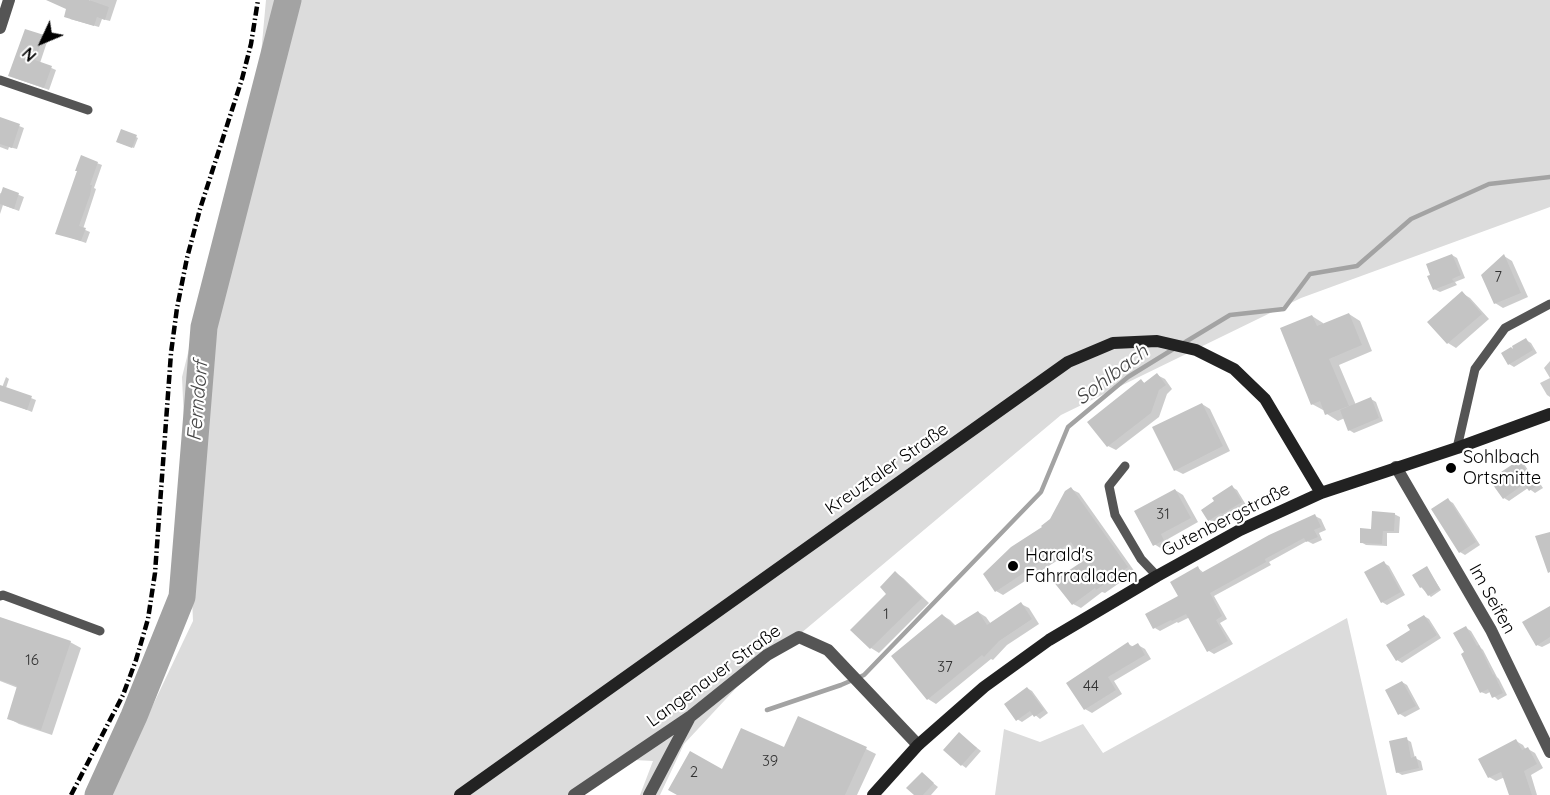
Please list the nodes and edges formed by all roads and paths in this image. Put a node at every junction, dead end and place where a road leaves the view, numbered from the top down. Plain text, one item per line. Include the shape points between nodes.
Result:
1 (9, 0) edge
2 (0, 28) edge
3 (0, 80) edge
4 (88, 110) dead end
5 (1550, 304) edge
6 (1550, 414) edge
7 (1457, 448) junction
8 (1125, 466) dead end
9 (1396, 467) junction
10 (1321, 493) junction
11 (1157, 576) junction
12 (0, 596) edge
13 (100, 632) dead end
14 (691, 716) junction
15 (918, 745) junction
16 (1550, 752) edge
17 (460, 795) edge
18 (574, 795) edge
19 (649, 795) edge
20 (873, 795) edge

1 - 2 street
3 - 4 lane
5 - 7 lane via 1505,328 1475,369
6 - 7 street, Gutenbergstraße
7 - 9 street, Gutenbergstraße
8 - 11 lane via 1108,486 1115,515 1141,559
9 - 10 street, Gutenbergstraße
9 - 16 street, Im Seifen via 1491,630
10 - 11 street, Gutenbergstraße via 1240,530
10 - 17 street, Kreuztaler Straße via 1265,399 1234,369 1196,350 1157,341 1113,343 1068,362
11 - 15 street, Gutenbergstraße via 1048,640 984,687
12 - 13 lane
14 - 15 street, Langenauer Straße via 767,655 800,637 828,650
14 - 18 street, Langenauer Straße
14 - 19 street
15 - 20 street, Gutenbergstraße

